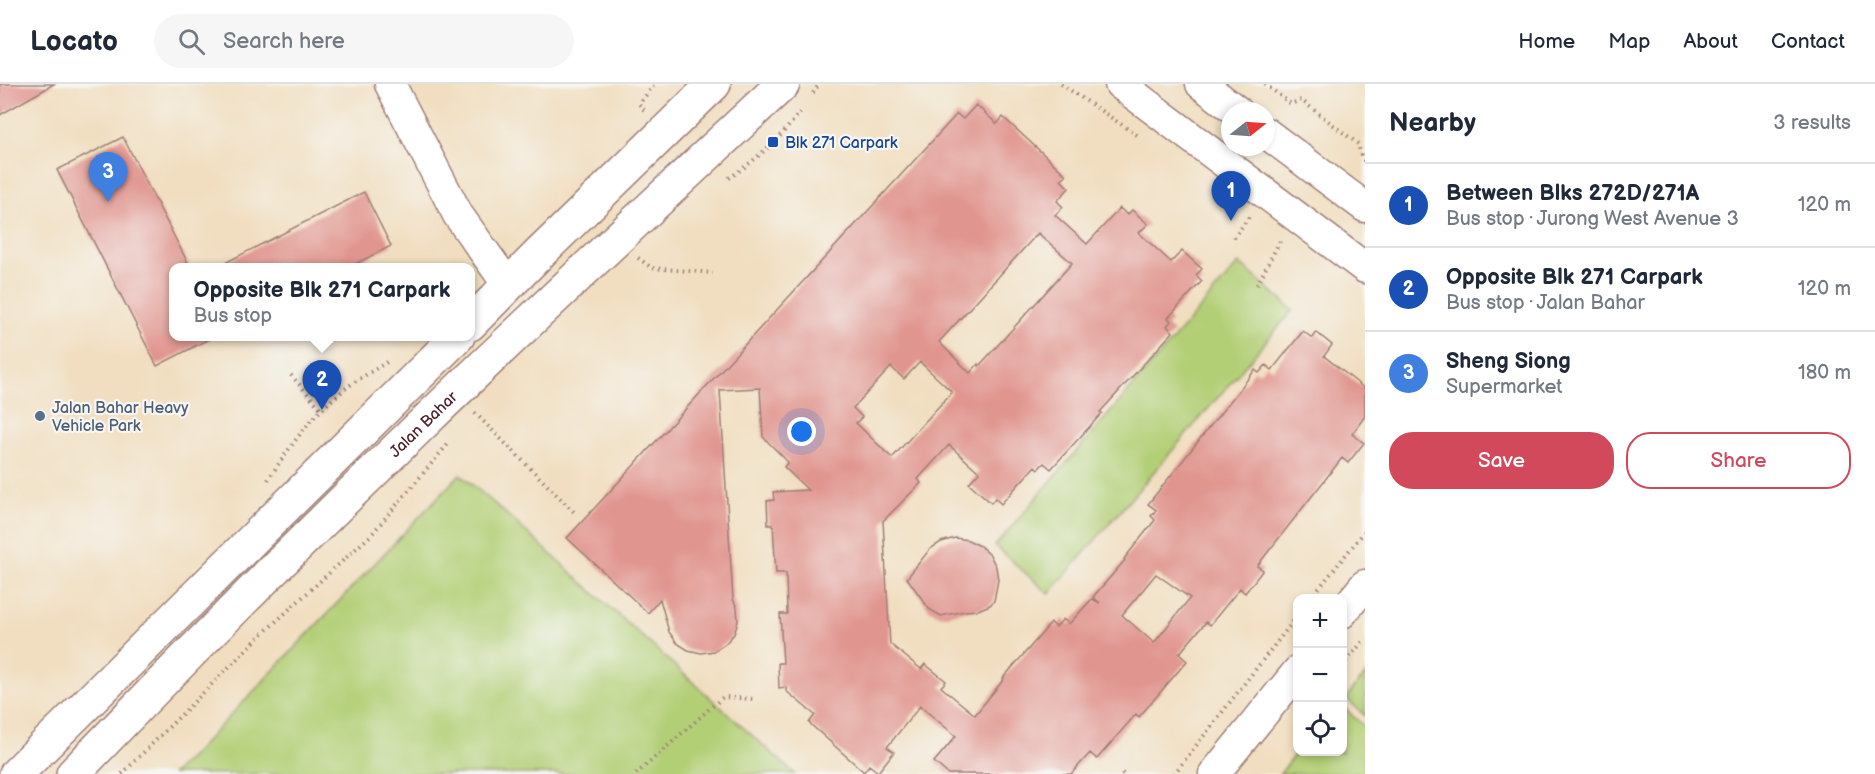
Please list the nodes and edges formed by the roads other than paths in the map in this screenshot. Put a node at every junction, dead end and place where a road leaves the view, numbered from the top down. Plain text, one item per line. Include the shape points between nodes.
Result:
1 (390, 84) edge
2 (714, 84) edge
3 (1120, 84) edge
4 (1201, 84) edge
5 (798, 97) edge
6 (1225, 102) edge
7 (1275, 140) edge
8 (1365, 207) edge
9 (539, 254) junction
10 (585, 268) junction
11 (1365, 268) edge
12 (508, 285) junction
13 (475, 320) edge
14 (453, 341) edge
15 (1365, 585) edge
16 (1347, 607) edge
17 (1293, 676) edge
18 (16, 774) edge
19 (73, 774) edge
20 (1214, 774) edge

1 - 12 street via 458,215
2 - 9 main road
3 - 11 street
4 - 6 street
5 - 10 main road, Jalan Bahar
7 - 8 street
9 - 10 main road via 557,268
9 - 12 main road
10 - 19 main road, Jalan Bahar via 177,665
12 - 13 main road
14 - 18 main road
15 - 16 street
17 - 20 street

